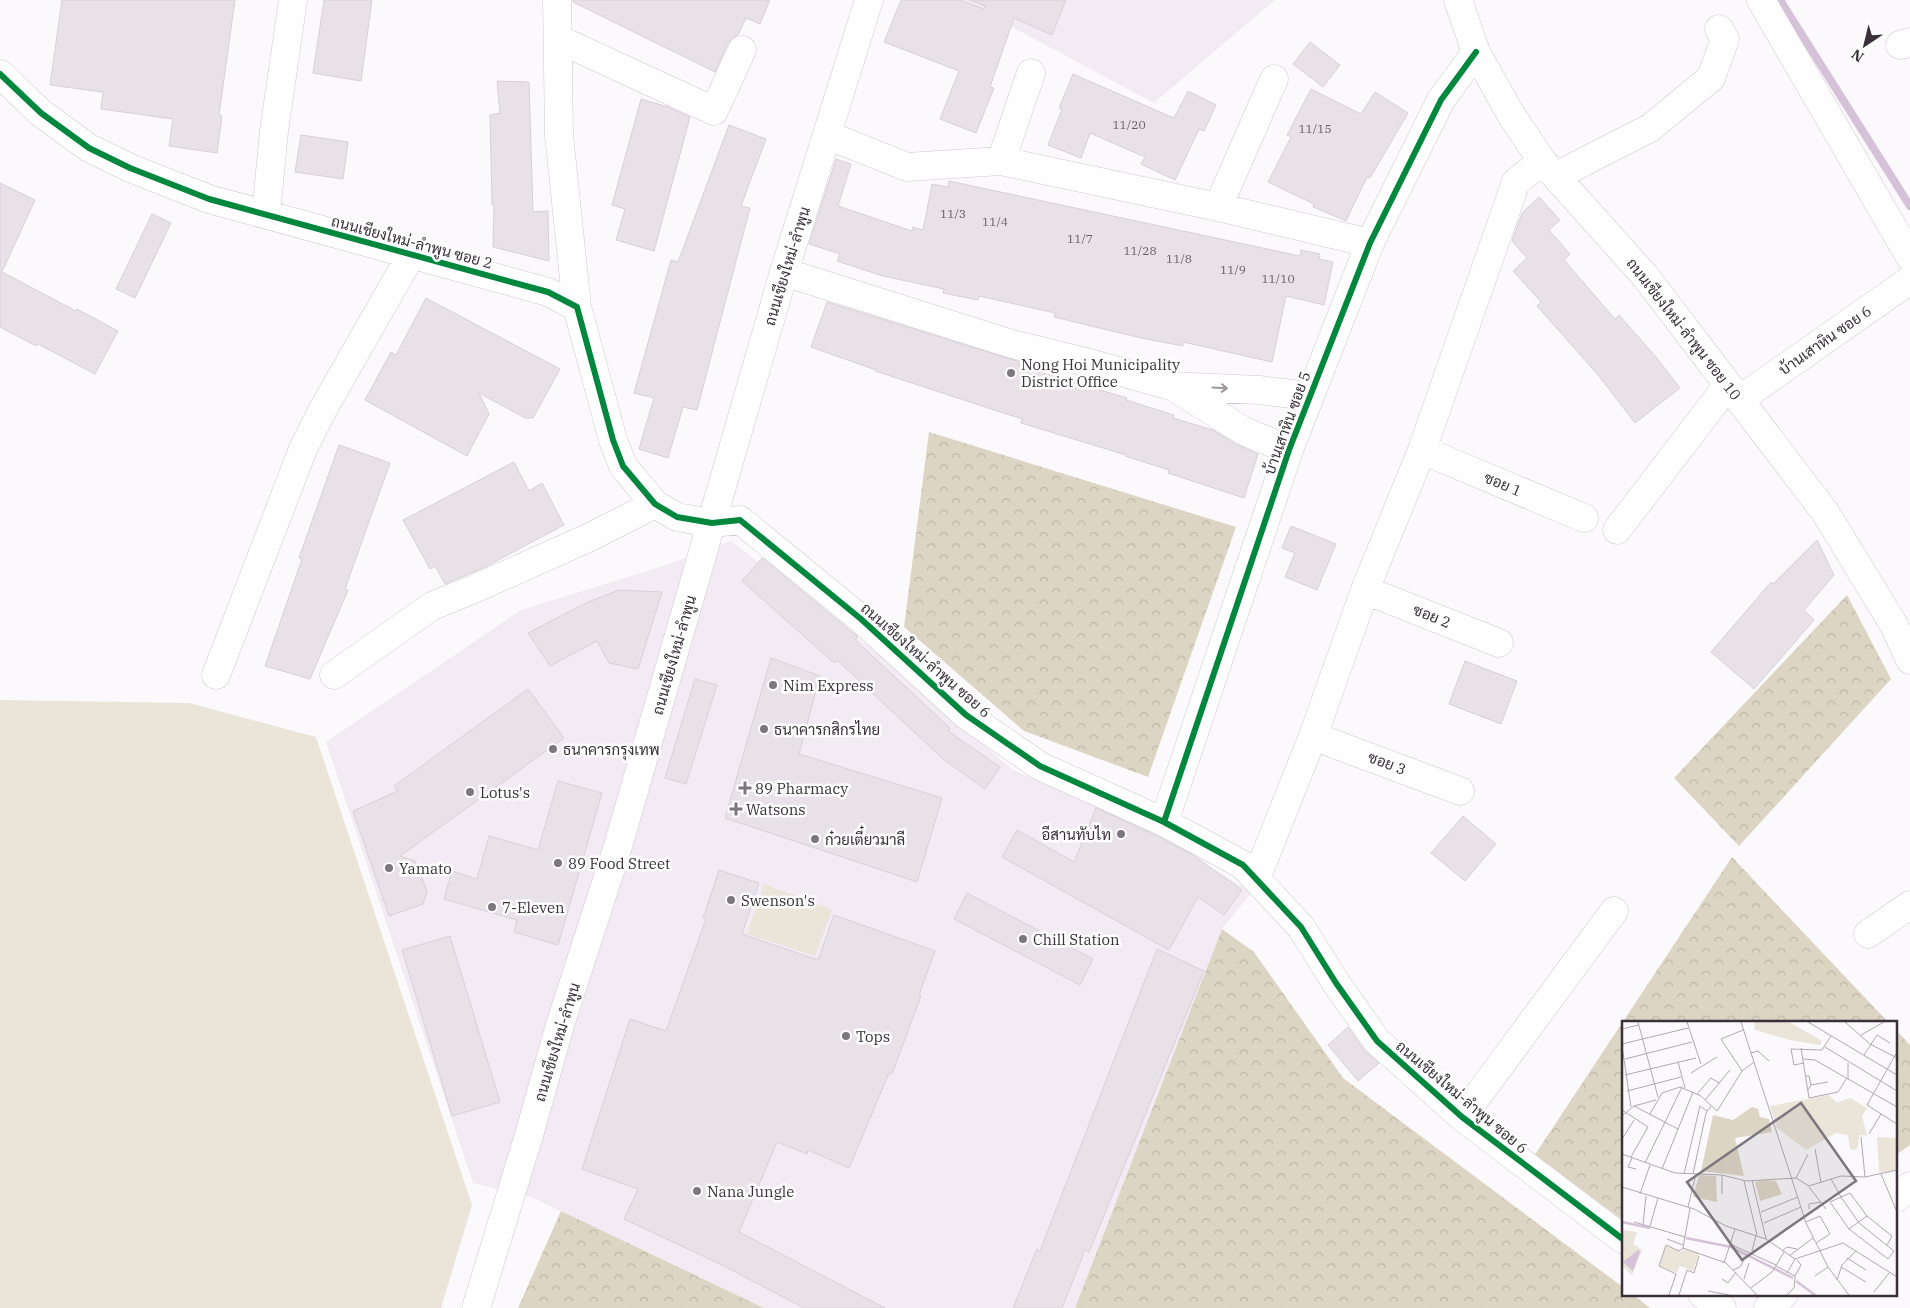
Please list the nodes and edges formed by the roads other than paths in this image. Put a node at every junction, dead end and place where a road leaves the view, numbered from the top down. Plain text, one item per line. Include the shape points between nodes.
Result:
1 (292, 0) edge
2 (557, 0) edge
3 (869, 0) edge
4 (1458, 0) edge
5 (1761, 0) edge
6 (1718, 29) dead end
7 (558, 39) junction
8 (742, 50) dead end
9 (1476, 52) junction
10 (1031, 73) dead end
11 (0, 74) edge
12 (1274, 79) dead end
13 (827, 134) junction
14 (1001, 161) junction
15 (1549, 169) junction
16 (1218, 207) junction
17 (266, 214) junction
18 (1370, 243) junction
19 (411, 255) junction
20 (1910, 257) edge
21 (784, 272) junction
22 (1910, 280) edge
23 (577, 307) junction
24 (1171, 386) junction
25 (1734, 393) junction
26 (1309, 396) junction
27 (1289, 450) junction
28 (1422, 450) junction
29 (655, 504) junction
30 (1584, 518) dead end
31 (712, 523) junction
32 (1618, 530) dead end
33 (1365, 590) junction
34 (1499, 643) dead end
35 (1910, 660) edge
36 (216, 675) dead end
37 (334, 675) dead end
38 (1313, 736) junction
39 (1460, 791) dead end
40 (1164, 822) junction
41 (1256, 879) junction
42 (1910, 905) edge
43 (1614, 911) dead end
44 (1868, 934) dead end
45 (1462, 1117) junction
46 (1910, 1186) edge
47 (1898, 1196) edge
48 (1622, 1238) edge
49 (1705, 1296) edge
50 (1782, 1296) edge
51 (476, 1308) edge
52 (1722, 1308) edge
53 (1768, 1308) edge

1 - 17 street
2 - 7 street
3 - 13 street, ถนนเชียงใหม่-ลำพูน
4 - 9 street, ถนนเชียงใหม่-ลำพูน ซอย 10
5 - 20 street
6 - 15 street via 1725,39 1710,78 1650,128
7 - 8 street via 714,111
7 - 23 street via 559,135
9 - 15 street, ถนนเชียงใหม่-ลำพูน ซอย 10 via 1510,113
9 - 18 street, บ้านเสาหิน ซอย 5 via 1441,100
10 - 14 street
11 - 17 street, ถนนเชียงใหม่-ลำพูน ซอย 2 via 41,113 89,148 130,168 209,198
12 - 16 street
13 - 14 street via 907,167
13 - 21 street, ถนนเชียงใหม่-ลำพูน
14 - 16 street
15 - 25 street, ถนนเชียงใหม่-ลำพูน ซอย 10 via 1645,276
15 - 28 street via 1516,182
16 - 18 street
17 - 19 street, ถนนเชียงใหม่-ลำพูน ซอย 2
18 - 26 street, บ้านเสาหิน ซอย 5
19 - 23 street, ถนนเชียงใหม่-ลำพูน ซอย 2 via 548,292
19 - 36 street via 303,449
21 - 24 street via 1012,344
21 - 31 street, ถนนเชียงใหม่-ลำพูน
22 - 25 street, บ้านเสาหิน ซอย 6
23 - 29 street via 623,466
24 -> 26 street
24 - 27 street via 1244,431
25 - 32 street, บ้านเสาหิน ซอย 6
25 - 35 street, ถนนเชียงใหม่-ลำพูน ซอย 10 via 1825,512 1894,625
26 - 27 street, บ้านเสาหิน ซอย 5
27 - 40 street, บ้านเสาหิน ซอย 5
28 - 30 street, ซอย 1
28 - 33 street
29 - 31 street via 677,517
29 - 37 street via 588,538 432,606
31 - 40 street, ถนนเชียงใหม่-ลำพูน ซอย 6 via 740,520 861,619 966,715 1040,766
31 - 51 street, ถนนเชียงใหม่-ลำพูน via 618,846 560,1025
33 - 34 street, ซอย 2
33 - 38 street
38 - 39 street, ซอย 3
38 - 41 street
40 - 41 street, ถนนเชียงใหม่-ลำพูน ซอย 6 via 1242,865
41 - 45 street, ถนนเชียงใหม่-ลำพูน ซอย 6 via 1301,927 1376,1041
42 - 44 street
43 - 45 street
45 - 48 street, ถนนเชียงใหม่-ลำพูน ซอย 6
46 - 47 street
49 - 52 street
50 - 53 street

